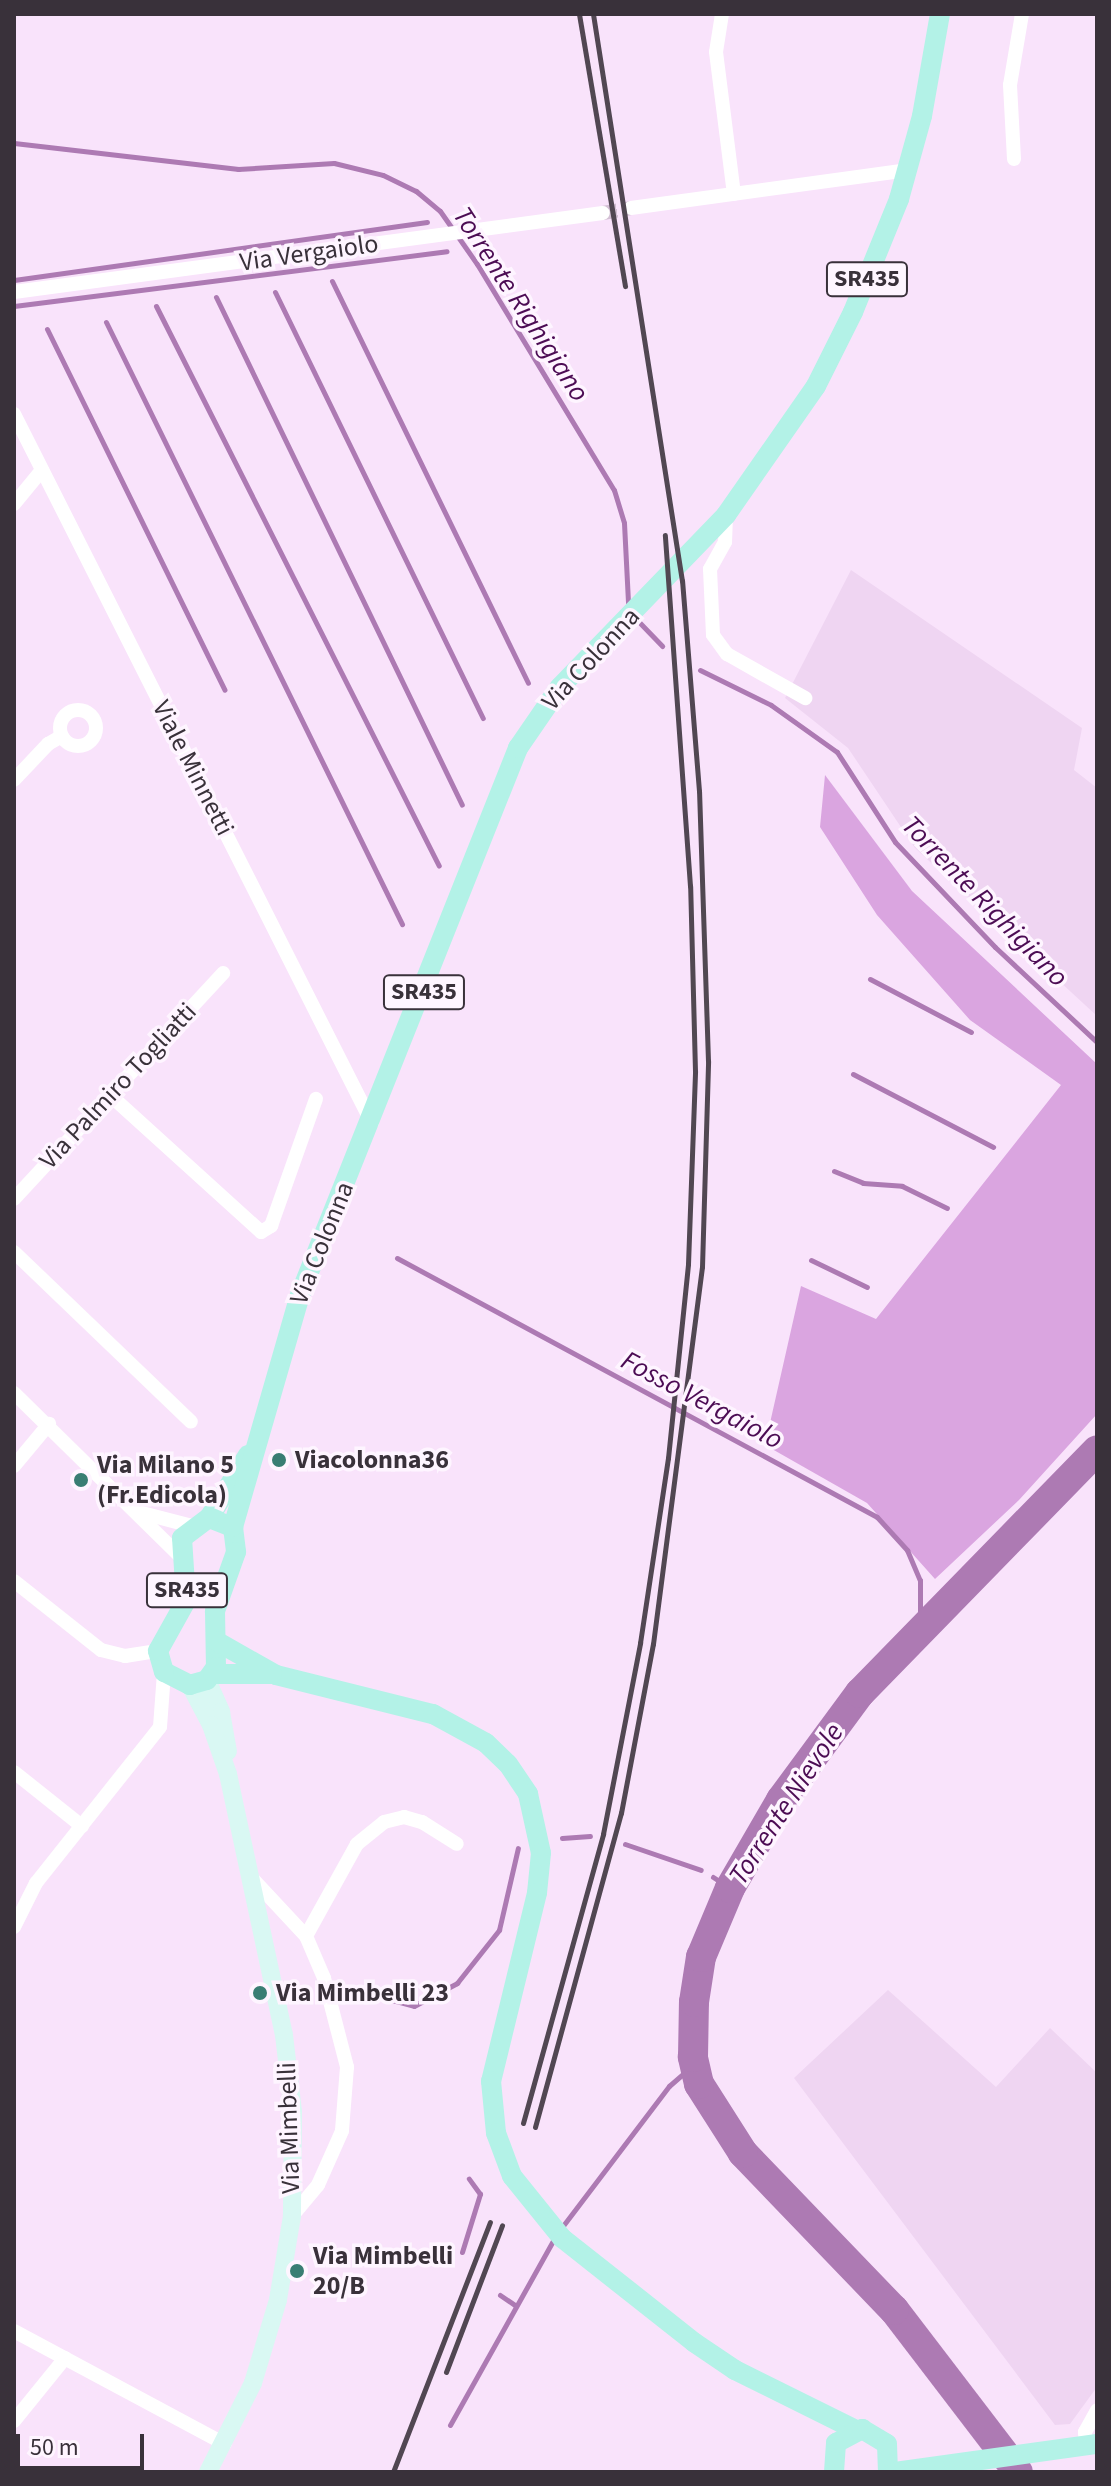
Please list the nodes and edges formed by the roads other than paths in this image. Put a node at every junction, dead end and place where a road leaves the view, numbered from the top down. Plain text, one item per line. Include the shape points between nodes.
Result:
1 (722, 14) edge
2 (940, 14) edge
3 (1022, 14) edge
4 (1014, 159) dead end
5 (908, 170) junction
6 (734, 194) junction
7 (631, 208) tunnel mouth
8 (603, 213) tunnel mouth
9 (14, 292) edge
10 (14, 414) edge
11 (42, 470) junction
12 (14, 504) edge
13 (726, 515) junction
14 (694, 553) junction
15 (710, 569) junction
16 (805, 698) dead end
17 (62, 736) dead end
18 (14, 780) edge
19 (223, 973) dead end
20 (110, 1095) junction
21 (316, 1099) dead end
22 (372, 1123) junction
23 (14, 1199) edge
24 (14, 1252) edge
25 (14, 1393) edge
26 (191, 1422) dead end
27 (49, 1424) junction
28 (263, 1431) junction
29 (14, 1466) edge
30 (137, 1511) junction
31 (200, 1522) junction
32 (233, 1527) junction
33 (180, 1556) junction
34 (14, 1581) edge
35 (216, 1641) junction
36 (158, 1651) junction
37 (164, 1672) junction
38 (276, 1675) junction
39 (203, 1680) junction
40 (14, 1772) edge
41 (82, 1826) junction
42 (457, 1844) dead end
43 (250, 1876) junction
44 (14, 1927) edge
45 (306, 1936) junction
46 (292, 2216) junction
47 (14, 2331) edge
48 (65, 2358) junction
49 (804, 2407) junction
50 (1097, 2410) edge
51 (14, 2421) edge
52 (856, 2430) junction
53 (225, 2444) junction
54 (887, 2444) junction
55 (1092, 2444) edge
56 (833, 2463) edge
57 (937, 2463) junction
58 (962, 2467) edge
59 (208, 2472) edge
60 (888, 2472) edge
61 (895, 2472) edge

1 - 6 street via 716,52
2 - 5 main road, Via Colonna / SR435
3 - 4 street via 1010,85
5 - 6 street
5 - 13 main road, Via Colonna / SR435 via 853,312 816,386
6 - 7 street
8 - 9 street, Via Vergaiolo
10 - 11 street, Viale Minnetti
11 - 12 street
11 - 22 street, Viale Minnetti
13 - 14 main road, Via Colonna / SR435
13 - 15 street via 725,542
14 - 15 street
14 - 22 main road, Via Colonna / SR435 via 560,687 518,748
15 - 16 street via 712,628 722,650
17 - 18 street
19 - 20 street, Via Palmiro Togliatti
20 - 21 street via 261,1232 271,1226
20 - 23 street, Via Palmiro Togliatti
22 - 28 main road, Via Colonna / SR435 via 301,1292
24 - 26 street
25 - 27 street
27 - 29 street
27 - 30 street
28 - 31 main road, SR435
28 - 32 main road, SR435
30 - 31 street
30 - 33 street
31 - 32 main road
31 - 33 main road, SR435 via 182,1538
32 - 35 main road, SR435 via 236,1552 215,1611
33 - 36 main road, SR435 via 186,1601
34 - 36 street via 101,1650 125,1656
35 - 38 main road
35 - 39 main road, SR435 via 219,1656
36 - 37 main road
37 - 39 main road
37 - 41 street via 160,1727
38 - 39 main road
38 - 49 main road via 419,1710 460,1727 498,1754 528,1794 540,1836 540,1873 493,2063 493,2116 512,2176 541,2216 610,2278 735,2370
39 - 43 main road, Via Mimbelli / SR435 via 225,1725 228,1774
40 - 41 street
41 - 44 street via 36,1883
42 - 45 street via 422,1822 404,1817 384,1822 357,1844
43 - 45 street
43 - 46 main road, Via Mimbelli / SR435 via 284,2035 293,2112
45 - 46 street via 324,1978 347,2067 342,2131 318,2185
46 - 53 main road, Via Mimbelli / SR435 via 269,2338
47 - 48 street
48 - 51 street
48 - 53 street
49 - 52 main road
49 - 56 main road
50 - 55 street via 1085,2432
52 - 54 main road via 874,2432
52 - 56 main road via 840,2438
53 - 59 main road, Via Mimbelli / SR435
54 - 57 main road
54 - 60 main road
55 - 58 main road
57 - 58 main road
57 - 61 main road

